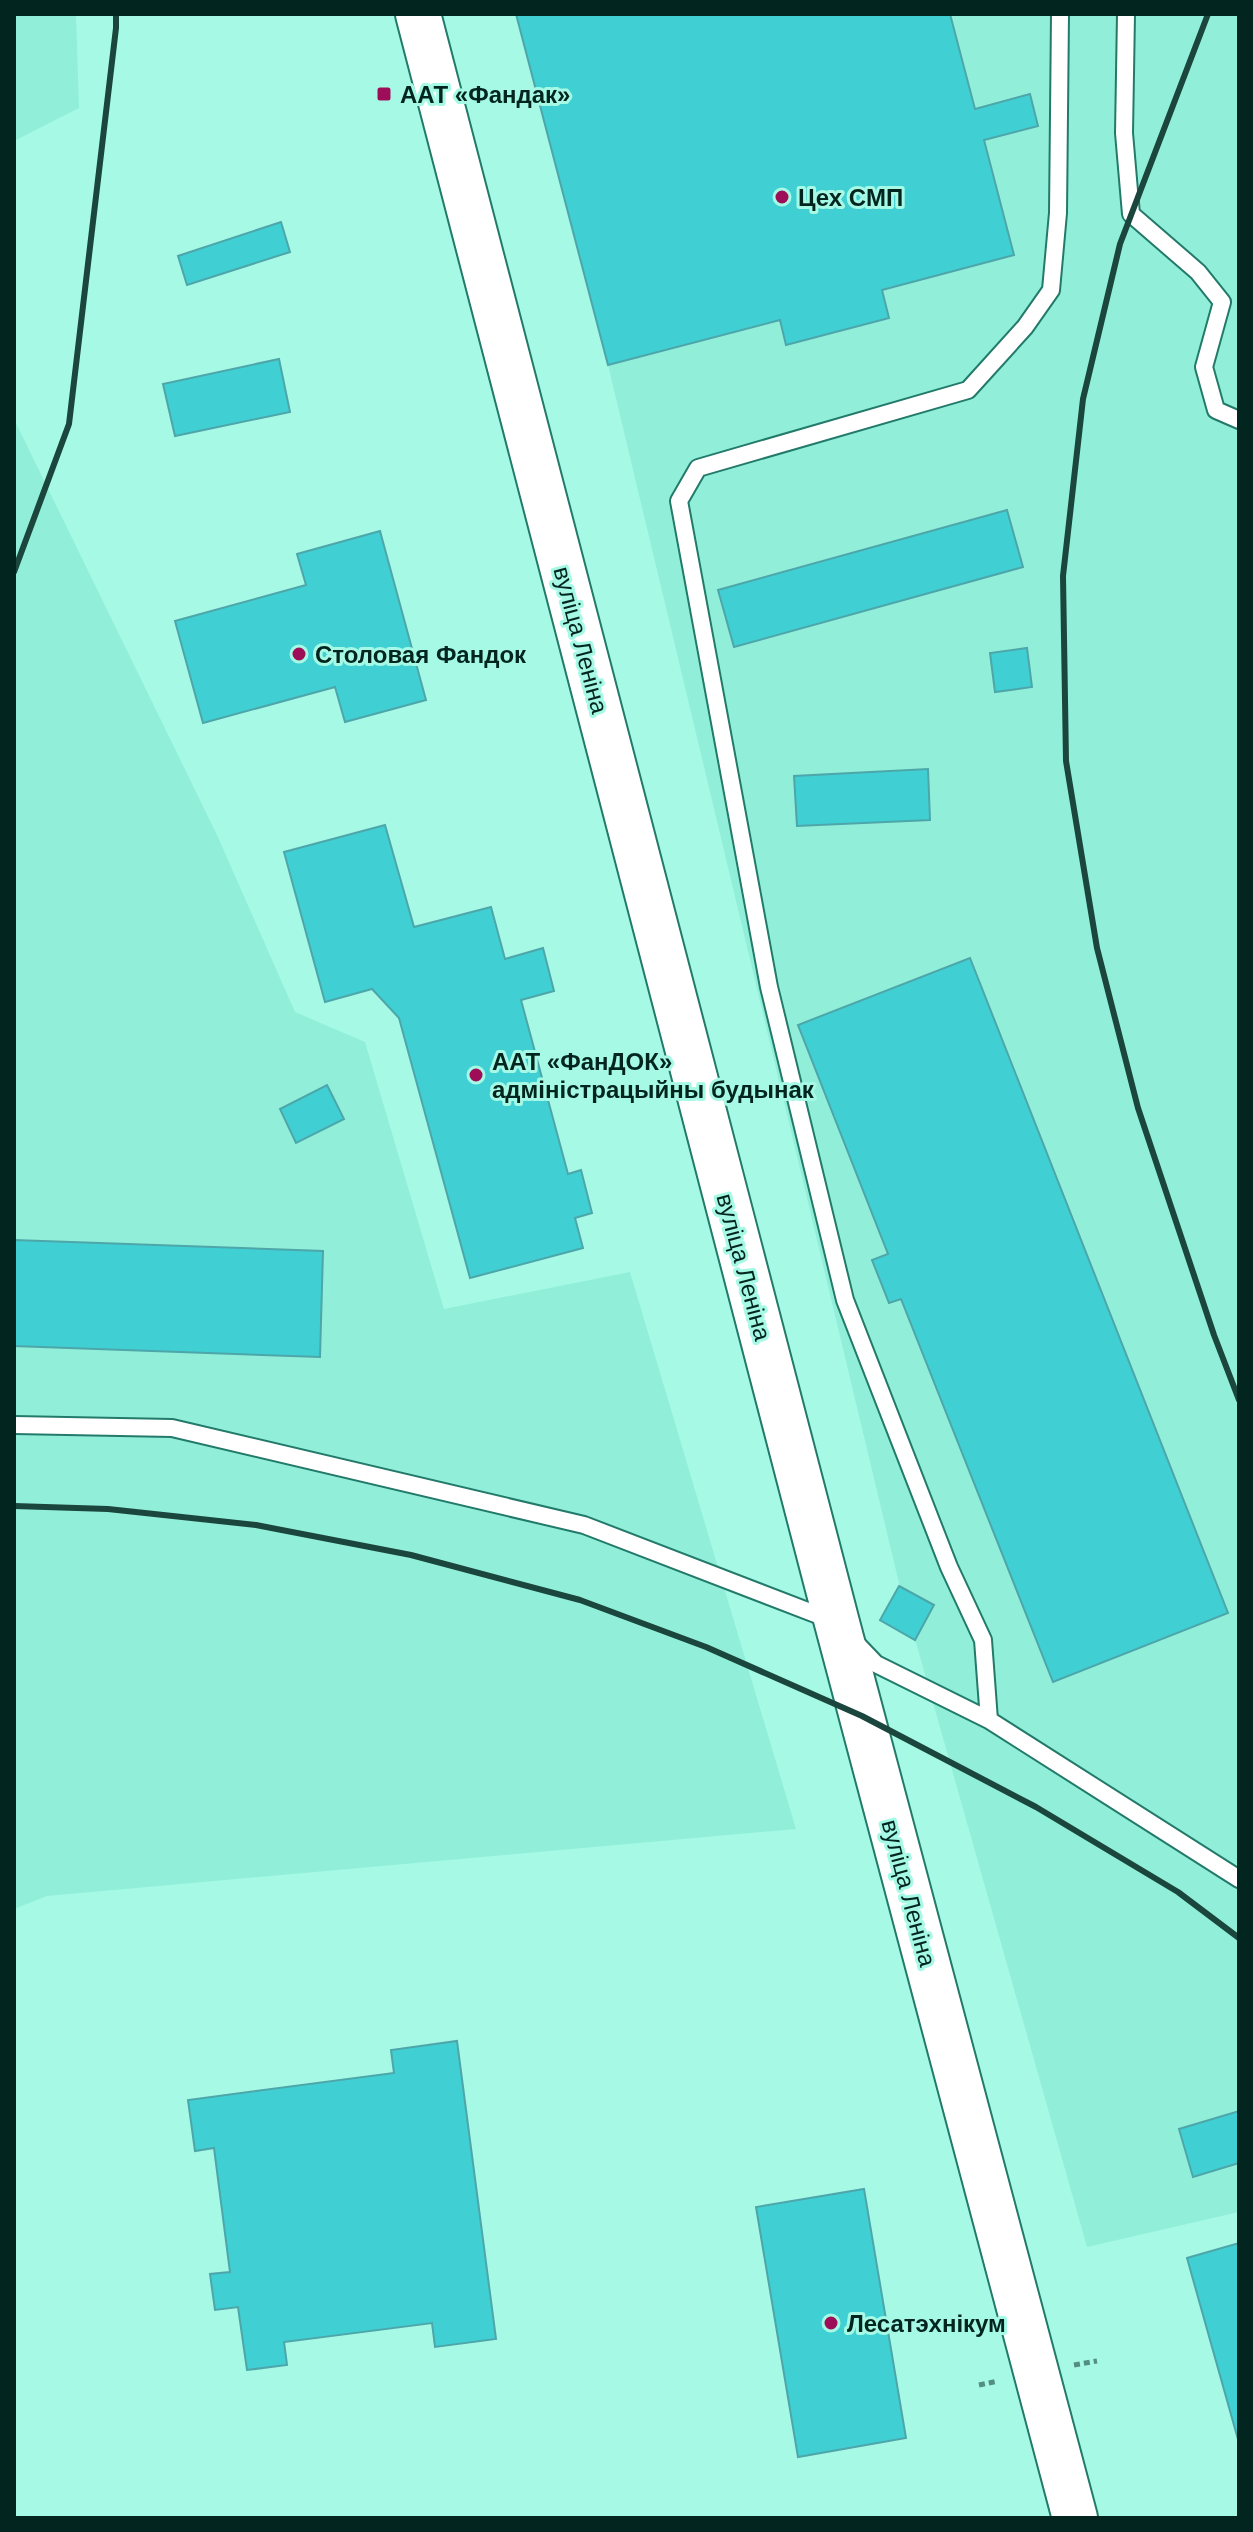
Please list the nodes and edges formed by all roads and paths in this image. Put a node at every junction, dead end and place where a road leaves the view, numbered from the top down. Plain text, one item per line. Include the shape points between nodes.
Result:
1 (418, 14) edge
2 (1060, 14) edge
3 (1126, 14) edge
4 (1239, 420) edge
5 (14, 1425) edge
6 (837, 1623) junction
7 (989, 1720) junction
8 (1239, 1879) edge
9 (1075, 2518) edge

1 - 6 main road, вуліца Леніна
2 - 7 lane via 1058,213 1051,290 1025,327 968,390 698,468 679,501 769,987 845,1300 949,1567 983,1640
3 - 4 lane via 1124,133 1131,214 1198,272 1222,302 1204,367 1216,410
5 - 6 lane via 172,1428 584,1525
6 - 7 lane via 876,1664
6 - 9 main road, вуліца Леніна
7 - 8 lane

